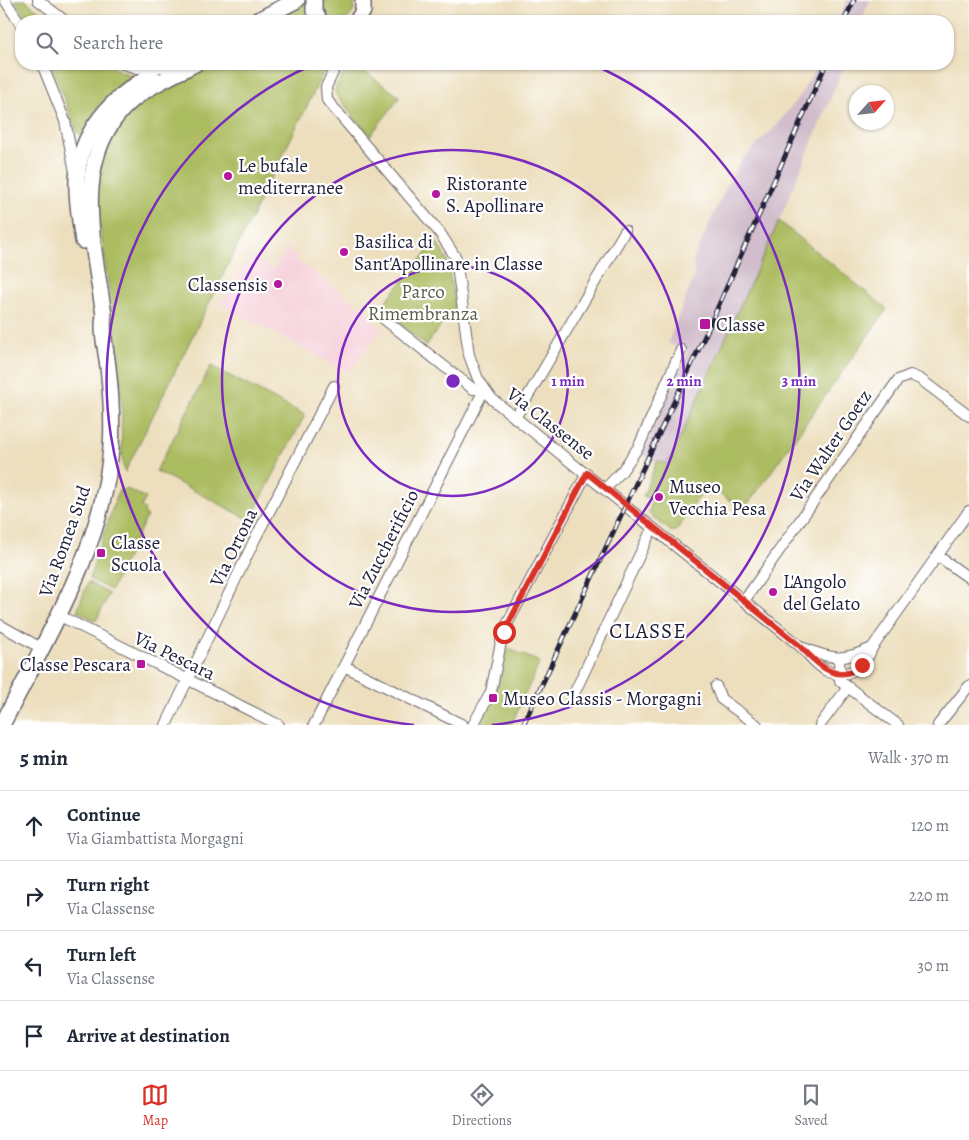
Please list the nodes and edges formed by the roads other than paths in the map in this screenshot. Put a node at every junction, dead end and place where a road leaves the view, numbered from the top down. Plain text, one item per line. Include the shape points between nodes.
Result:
1 (4, 0) edge
2 (38, 0) edge
3 (296, 0) edge
4 (314, 0) edge
5 (364, 1) edge
6 (57, 15) edge
7 (267, 15) edge
8 (316, 15) edge
9 (359, 15) edge
10 (15, 16) edge
11 (45, 70) edge
12 (163, 70) edge
13 (184, 70) edge
14 (334, 70) edge
15 (66, 121) junction
16 (102, 138) junction
17 (86, 143) junction
18 (77, 177) junction
19 (625, 231) dead end
20 (379, 315) dead end
21 (102, 328) junction
22 (681, 350) dead end
23 (469, 355) junction
24 (453, 374) junction
25 (334, 386) dead end
26 (484, 390) junction
27 (969, 416) edge
28 (515, 418) junction
29 (587, 473) junction
30 (605, 489) junction
31 (969, 511) edge
32 (649, 535) dead end
33 (938, 556) junction
34 (969, 578) edge
35 (744, 601) junction
36 (58, 615) junction
37 (0, 625) edge
38 (800, 646) junction
39 (41, 648) junction
40 (872, 648) junction
41 (843, 658) junction
42 (344, 666) junction
43 (850, 672) junction
44 (839, 674) junction
45 (188, 681) junction
46 (716, 686) dead end
47 (969, 686) edge
48 (848, 687) junction
49 (571, 700) dead end
50 (2, 725) edge
51 (166, 725) edge
52 (279, 725) edge
53 (314, 725) edge
54 (463, 725) edge
55 (473, 725) edge
56 (757, 725) edge
57 (820, 725) edge
58 (898, 725) edge
59 (938, 725) edge

1 - 10 street
2 - 6 street
3 - 7 main road
4 - 8 main road
5 - 9 main road
11 - 15 street
12 - 17 main road, Via Romea Sud via 133,86 108,107 93,126
13 - 16 main road, Via Romea Sud via 130,102
14 - 23 street, Via Classense via 326,87 327,100 440,233 456,258
15 - 17 street via 74,136
15 - 18 street
16 - 17 street
16 - 21 main road, Via Romea Sud via 92,167 90,193 104,315
17 - 18 main road, Via Romea Sud
18 - 21 main road, Via Romea Sud via 94,315
19 - 28 street
20 - 24 street
21 - 36 main road, Via Romea Sud via 111,393 109,472 94,529
22 - 30 street via 640,446
23 - 24 street via 463,369
23 - 26 street, Via Classense
24 - 26 street via 473,389
25 - 45 street, Via Ortona via 254,541
26 - 28 street, Via Classense
26 - 42 street, Via Zuccherificio
27 - 35 street, Via Walter Goetz via 920,378 910,375 898,380
28 - 29 street, Via Classense
29 - 30 street, Via Classense
29 - 55 street via 504,632 492,692
30 - 35 street, Via Classense
31 - 33 street
32 - 49 street
33 - 34 street
33 - 40 street
35 - 38 street, Via Classense
36 - 39 main road, Via Romea Sud
36 - 45 street, Via Pescara
37 - 39 street
38 - 41 street, Via Classense via 822,656
38 - 44 street, Via Classense via 827,672
39 - 50 main road, Via Romea Sud
40 - 41 street
40 - 43 street via 862,665
41 - 43 street
41 - 44 street
42 - 53 street, Via Zuccherificio
42 - 54 street
43 - 44 street
43 - 48 street
44 - 48 street via 840,681
45 - 51 street, Via Ortona
45 - 52 street, Via Pescara
46 - 56 street via 721,700
47 - 59 street
48 - 57 street
48 - 58 street

